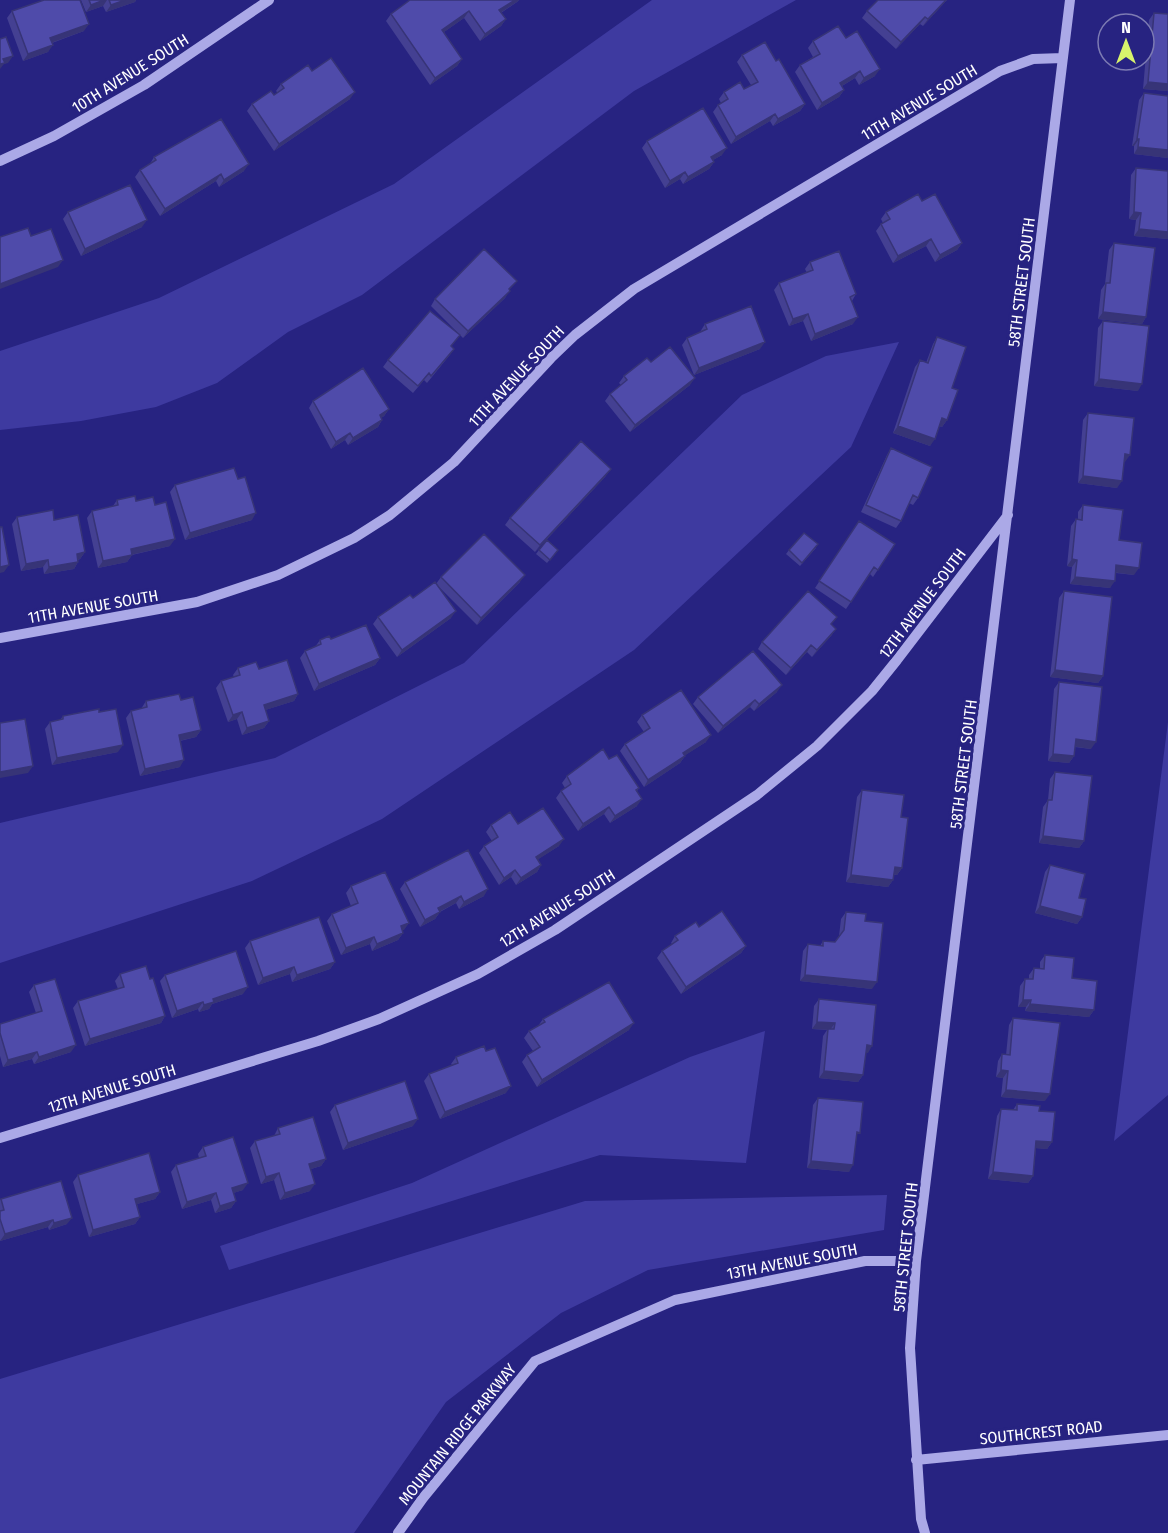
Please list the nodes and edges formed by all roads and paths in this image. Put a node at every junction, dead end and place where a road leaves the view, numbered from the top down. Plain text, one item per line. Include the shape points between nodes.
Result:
1 (269, 0) edge
2 (1070, 0) edge
3 (1063, 58) junction
4 (0, 161) edge
5 (1008, 515) junction
6 (0, 638) edge
7 (0, 1138) edge
8 (916, 1261) junction
9 (675, 1300) joint
10 (1168, 1435) edge
11 (916, 1460) junction
12 (398, 1533) edge
13 (925, 1533) edge

1 - 4 street, 10TH AVENUE SOUTH via 144,85 54,136
2 - 3 street, 58TH STREET SOUTH
3 - 5 street, 58TH STREET SOUTH
3 - 6 street, 11TH AVENUE SOUTH via 1033,59 1000,71 634,289 575,335 484,433 423,490 354,538 278,575 207,599
5 - 7 street, 12TH AVENUE SOUTH via 885,676 817,746 757,795 545,935 468,979 369,1023
5 - 8 street, 58TH STREET SOUTH
8 - 9 street, 13TH AVENUE SOUTH via 865,1261
8 - 11 street, 58TH STREET SOUTH via 910,1348
9 - 12 street, MOUNTAIN RIDGE PARKWAY via 535,1361
10 - 11 street, SOUTHCREST ROAD
11 - 13 street, 58TH STREET SOUTH

